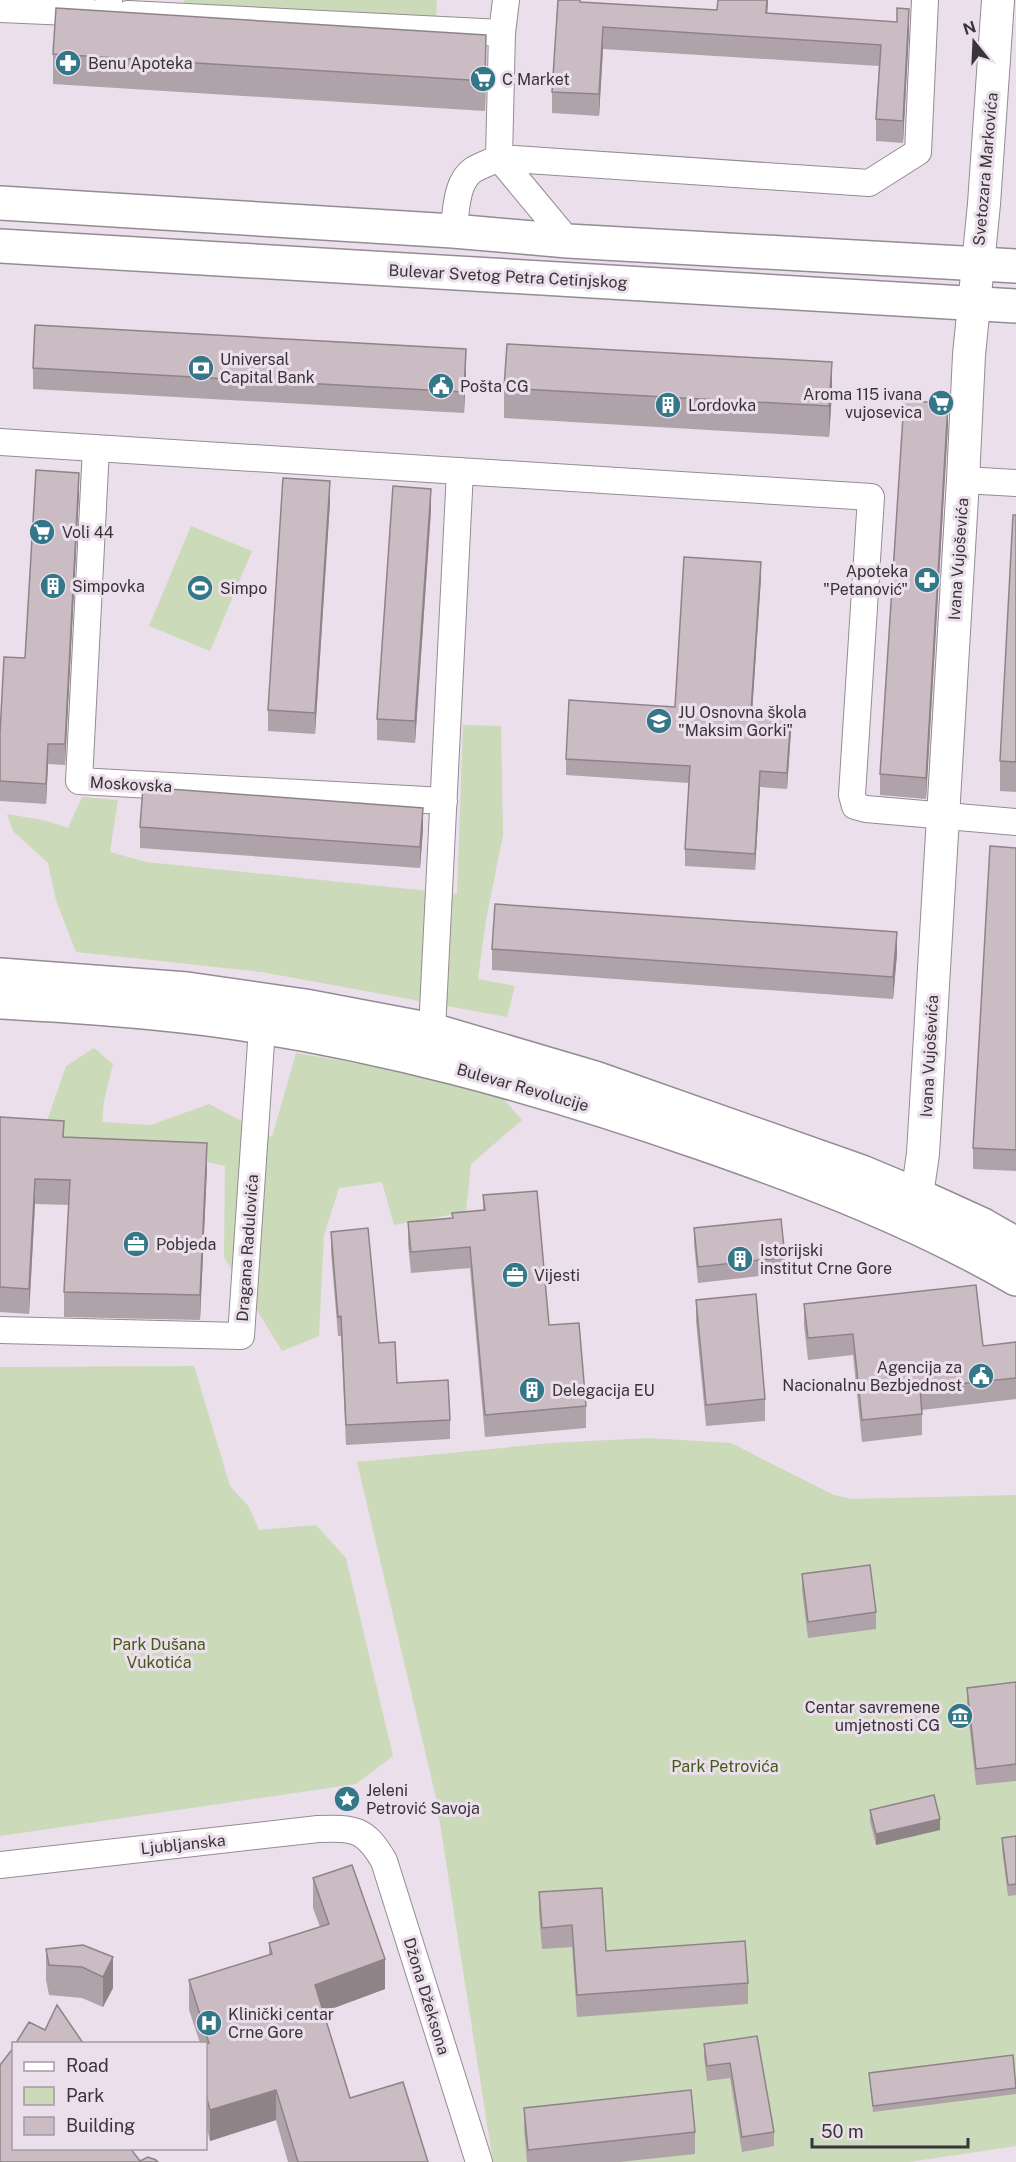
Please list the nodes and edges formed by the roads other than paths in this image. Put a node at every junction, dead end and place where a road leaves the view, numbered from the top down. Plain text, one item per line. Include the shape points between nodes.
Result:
1 (506, 0) edge
2 (925, 0) edge
3 (998, 0) edge
4 (109, 7) edge
5 (0, 9) edge
6 (502, 33) junction
7 (500, 158) junction
8 (0, 203) edge
9 (453, 231) junction
10 (568, 241) junction
11 (0, 246) edge
12 (977, 264) junction
13 (1016, 266) edge
14 (973, 303) junction
15 (1016, 306) edge
16 (0, 442) edge
17 (96, 448) junction
18 (460, 471) junction
19 (963, 480) junction
20 (1016, 483) edge
21 (444, 801) junction
22 (942, 816) junction
23 (1016, 822) edge
24 (0, 975) edge
25 (0, 1002) edge
26 (261, 1028) junction
27 (432, 1030) junction
28 (913, 1209) junction
29 (1016, 1244) edge
30 (1016, 1279) edge
31 (0, 1330) edge
32 (366, 1835) joint
33 (0, 1865) edge
34 (479, 2162) edge

1 - 6 street
2 - 7 street via 918,152 869,183
3 - 12 street, Svetozara Markovića
4 - 5 street
4 - 6 street
6 - 7 street
7 - 9 street via 473,170 464,180
7 - 10 street
8 - 9 main road
9 - 10 main road
10 - 12 main road
11 - 14 main road, Bulevar Svetog Petra Cetinjskog
12 - 13 main road
12 - 14 street, Svetozara Markovića
14 - 15 main road, Bulevar Svetog Petra Cetinjskog
14 - 19 street, Ivana Vujoševića
16 - 17 street
17 - 18 street
17 - 21 street, Moskovska via 79,781
18 - 21 street
18 - 22 street via 871,497 852,801 860,808
19 - 20 street
19 - 22 street, Ivana Vujoševića
21 - 27 street
22 - 23 street
22 - 28 street, Ivana Vujoševića via 923,1154
24 - 27 main road, Bulevar Revolucije via 187,989
25 - 26 main road, Bulevar Revolucije via 162,1013
26 - 28 main road, Bulevar Revolucije via 466,1070
26 - 31 street, Dragana Radulovića via 241,1336
27 - 28 main road, Bulevar Revolucije via 595,1078 862,1172
28 - 29 main road, Bulevar Revolucije via 983,1225
28 - 30 main road, Bulevar Revolucije via 970,1253
32 - 33 street, Ljubljanska via 344,1829 318,1829
32 - 34 street, Džona Džeksona via 384,1861

